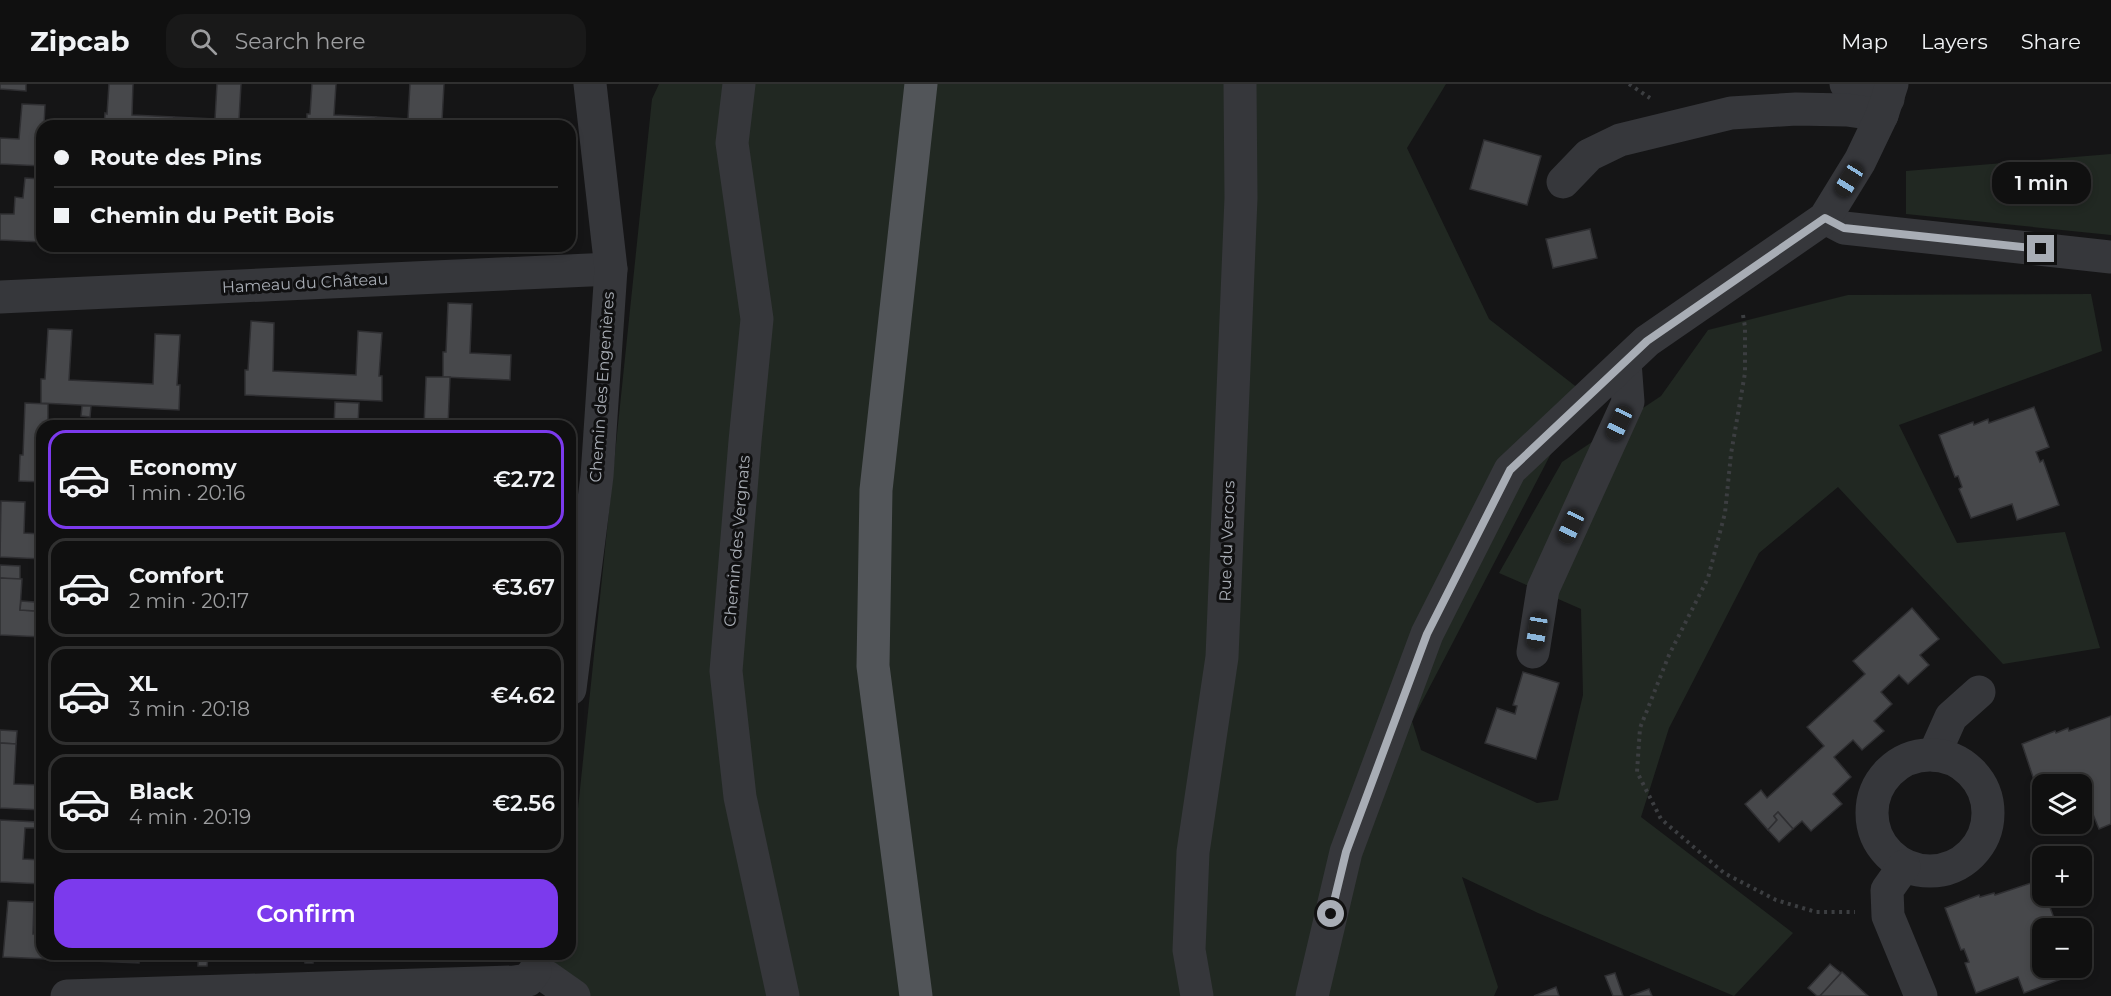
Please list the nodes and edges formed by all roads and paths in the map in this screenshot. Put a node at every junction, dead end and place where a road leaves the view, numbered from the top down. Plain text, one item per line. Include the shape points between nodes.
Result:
1 (590, 84) edge
2 (739, 84) edge
3 (921, 84) edge
4 (1240, 84) edge
5 (1846, 84) edge
6 (1887, 99) edge
7 (1563, 182) dead end
8 (1825, 218) junction
9 (2111, 257) edge
10 (611, 269) junction
11 (1734, 280) junction
12 (0, 297) edge
13 (1625, 362) junction
14 (576, 642) edge
15 (1533, 652) dead end
16 (1979, 692) dead end
17 (1934, 755) junction
18 (1904, 866) junction
19 (1888, 902) junction
20 (536, 962) edge
21 (108, 995) edge
22 (67, 996) edge
23 (574, 996) edge
24 (783, 996) edge
25 (916, 996) edge
26 (1197, 996) edge
27 (1312, 996) edge
28 (1921, 996) edge

1 - 10 street, Chemin des Engenières
2 - 24 street, Chemin des Vergnats via 732,143 757,319 726,671 740,797
3 - 25 main road via 876,490 873,666
4 - 26 street, Rue du Vercors via 1241,198 1222,657 1193,852 1189,950
5 - 6 street
6 - 7 street via 1847,110 1731,113 1620,140 1589,155
6 - 8 street via 1860,161
8 - 9 street via 1844,228
8 - 11 street
10 - 12 street, Hameau du Château
10 - 14 street, Chemin des Engenières via 597,476
11 - 13 street via 1647,341
11 - 19 path via 1745,327 1745,373 1725,513 1708,578 1669,654 1640,728 1637,772 1661,819 1724,873 1776,900 1816,912 1851,913
13 - 15 street via 1628,402 1543,588
13 - 27 street via 1510,470 1427,634 1346,852
16 - 17 street via 1951,717
17 - 18 street via 1911,758 1890,770 1877,788 1872,811 1875,832 1887,853
17 - 18 street via 1956,761 1975,775 1986,795 1989,815 1983,840 1970,857 1949,869 1926,872
18 - 19 street via 1887,890
19 - 28 street via 1888,916
20 - 21 street via 528,980 514,982
20 - 23 street via 547,976
21 - 22 street

